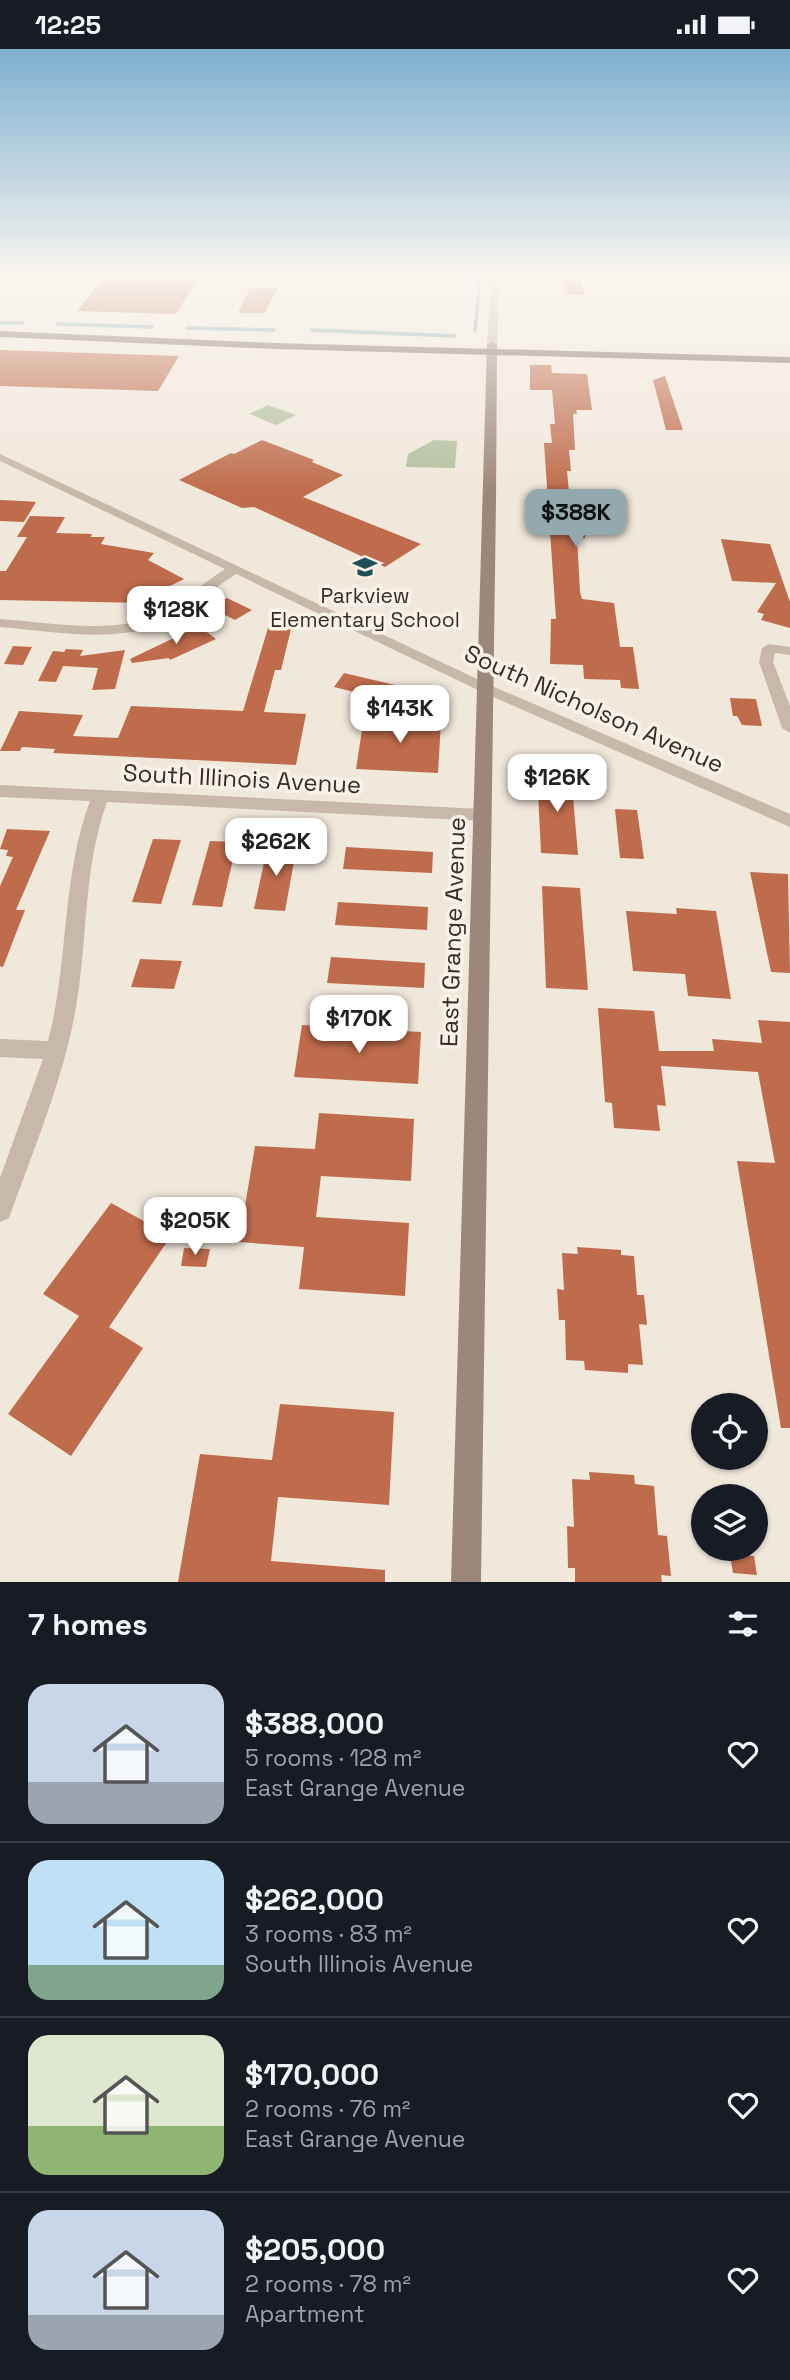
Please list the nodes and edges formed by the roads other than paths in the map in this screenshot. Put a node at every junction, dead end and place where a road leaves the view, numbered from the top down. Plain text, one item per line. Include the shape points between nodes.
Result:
1 (476, 349) edge
2 (492, 349) junction
3 (790, 354) edge
4 (790, 360) edge
5 (0, 457) edge
6 (235, 569) junction
7 (0, 623) edge
8 (790, 651) edge
9 (487, 689) junction
10 (790, 729) edge
11 (0, 791) edge
12 (100, 797) junction
13 (482, 815) junction
14 (790, 821) edge
15 (0, 1048) edge
16 (57, 1051) junction
17 (0, 1210) edge
18 (466, 1582) edge

1 - 2 main road
2 - 3 main road
2 - 4 main road
2 - 9 street, East Grange Avenue
5 - 6 street, South Nicholson Avenue
6 - 7 street via 156,621 137,626
6 - 9 street, South Nicholson Avenue
8 - 10 street via 769,648 766,662
9 - 13 street, East Grange Avenue
9 - 14 street, South Nicholson Avenue
11 - 12 street, South Illinois Avenue
12 - 13 street, South Illinois Avenue
12 - 16 street via 84,848 67,1006
13 - 18 street, East Grange Avenue
15 - 16 street
16 - 17 street

